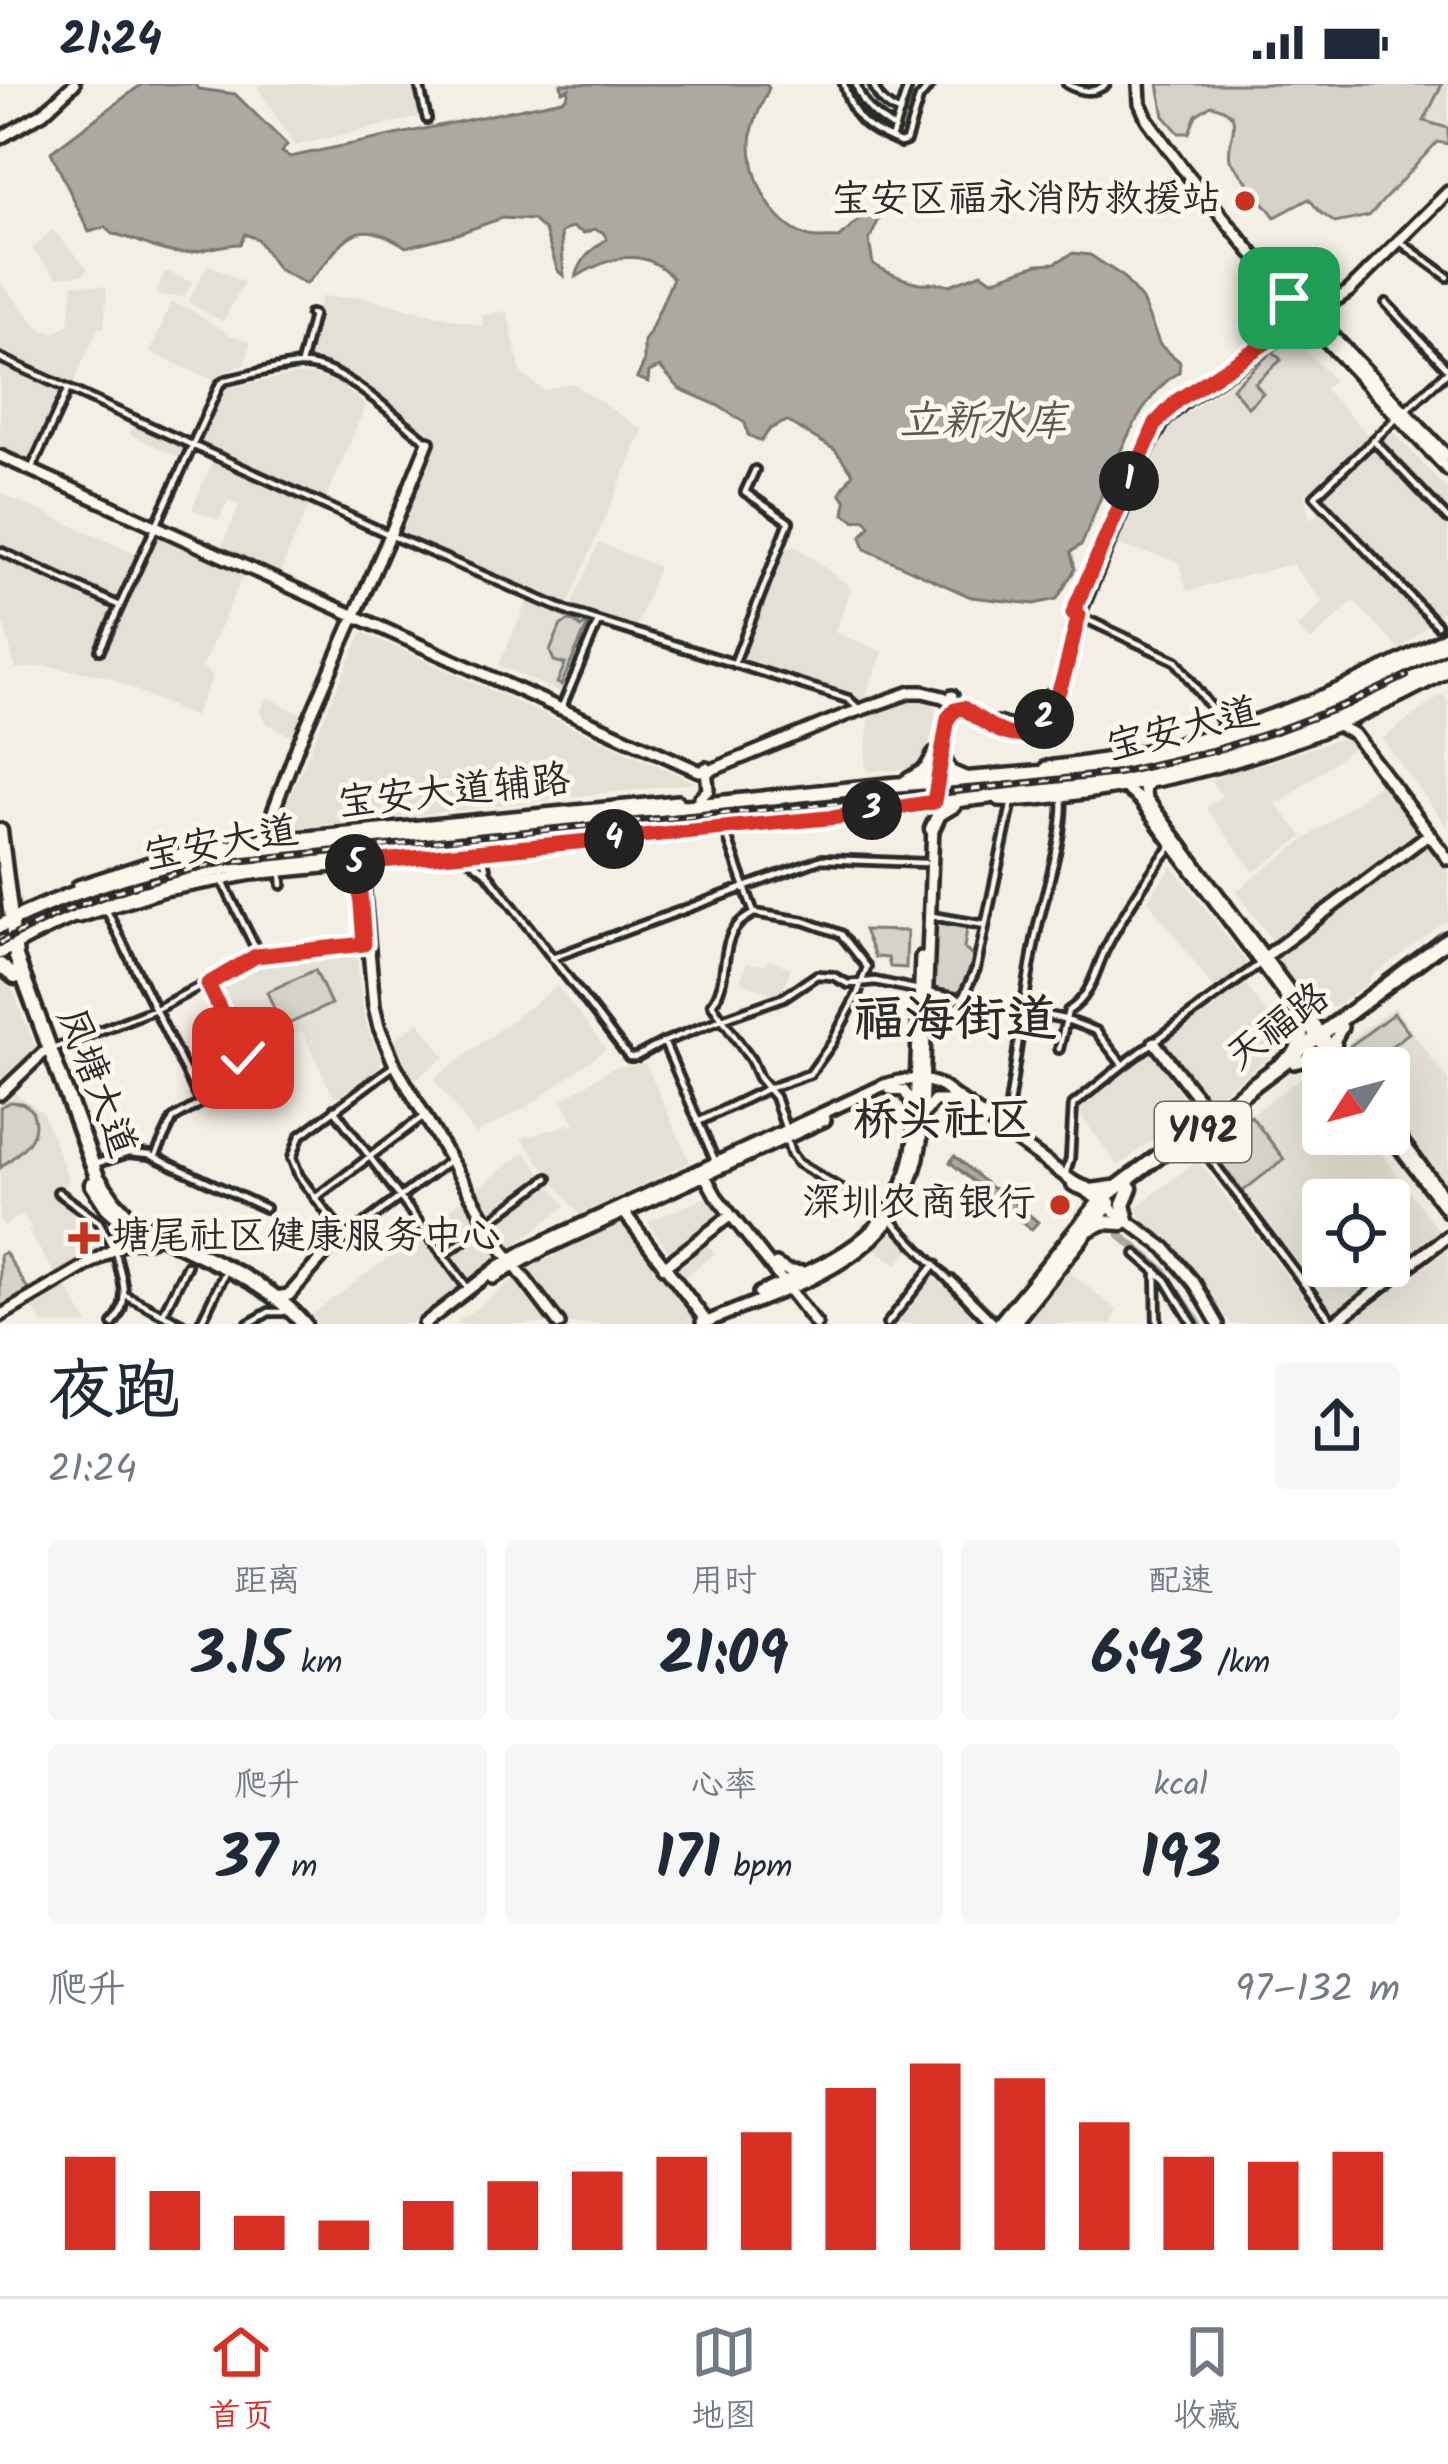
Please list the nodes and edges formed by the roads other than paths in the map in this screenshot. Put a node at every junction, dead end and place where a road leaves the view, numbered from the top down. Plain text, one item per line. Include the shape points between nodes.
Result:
1 (74, 84) edge
2 (419, 84) edge
3 (844, 84) edge
4 (856, 84) edge
5 (873, 84) edge
6 (909, 84) edge
7 (931, 84) edge
8 (1067, 84) edge
9 (1106, 84) edge
10 (1141, 84) edge
11 (900, 113) junction
12 (427, 118) dead end
13 (895, 129) junction
14 (0, 138) edge
15 (891, 139) junction
16 (1448, 192) edge
17 (1399, 241) junction
18 (1448, 278) edge
19 (1292, 297) junction
20 (1329, 303) junction
21 (1386, 303) dead end
22 (310, 314) dead end
23 (1315, 322) junction
24 (1290, 329) junction
25 (0, 358) edge
26 (301, 365) junction
27 (1448, 370) edge
28 (68, 389) junction
29 (1401, 414) junction
30 (1374, 440) junction
31 (428, 442) joint
32 (192, 445) junction
33 (0, 453) edge
34 (1448, 457) edge
35 (32, 468) junction
36 (755, 470) dead end
37 (1448, 470) edge
38 (1448, 519) edge
39 (157, 524) junction
40 (390, 535) junction
41 (0, 551) edge
42 (120, 606) junction
43 (356, 614) junction
44 (1076, 614) junction
45 (598, 622) junction
46 (1436, 625) dead end
47 (1448, 639) edge
48 (100, 650) dead end
49 (1448, 661) edge
50 (734, 664) junction
51 (1448, 671) edge
52 (934, 694) junction
53 (949, 698) junction
54 (562, 707) junction
55 (963, 708) junction
56 (859, 709) junction
57 (946, 715) junction
58 (1361, 716) junction
59 (1334, 727) junction
60 (1227, 729) junction
61 (1302, 740) junction
62 (1267, 742) junction
63 (938, 755) junction
64 (707, 769) junction
65 (971, 779) junction
66 (934, 782) junction
67 (1149, 783) junction
68 (892, 785) junction
69 (875, 787) junction
70 (1124, 788) junction
71 (1062, 796) junction
72 (718, 797) junction
73 (972, 798) junction
74 (699, 799) junction
75 (1012, 800) junction
76 (932, 803) junction
77 (900, 807) junction
78 (869, 811) junction
79 (1159, 820) junction
80 (724, 828) junction
81 (0, 830) edge
82 (930, 830) junction
83 (1429, 833) junction
84 (254, 842) junction
85 (1173, 845) junction
86 (492, 849) junction
87 (455, 853) junction
88 (1448, 855) edge
89 (372, 862) junction
90 (925, 863) junction
91 (350, 864) junction
92 (281, 871) junction
93 (487, 873) junction
94 (219, 874) junction
95 (252, 874) joint
96 (283, 885) dead end
97 (744, 888) junction
98 (2, 897) edge
99 (44, 905) junction
100 (107, 909) junction
101 (754, 913) junction
102 (928, 916) junction
103 (64, 920) junction
104 (5, 924) edge
105 (985, 925) junction
106 (42, 930) junction
107 (1448, 943) edge
108 (364, 944) junction
109 (7, 948) edge
110 (256, 955) junction
111 (552, 958) junction
112 (1263, 960) junction
113 (0, 965) edge
114 (18, 975) junction
115 (860, 983) junction
116 (208, 984) junction
117 (922, 991) junction
118 (962, 998) junction
119 (156, 1009) junction
120 (1295, 1009) junction
121 (1024, 1011) junction
122 (722, 1018) junction
123 (1064, 1019) junction
124 (1327, 1033) junction
125 (664, 1042) junction
126 (1154, 1042) junction
127 (1332, 1047) edge
128 (1334, 1047) edge
129 (1059, 1049) dead end
130 (46, 1051) junction
131 (919, 1052) junction
132 (1293, 1059) junction
133 (1302, 1059) edge
134 (1123, 1065) junction
135 (393, 1066) junction
136 (918, 1082) junction
137 (891, 1086) junction
138 (769, 1088) junction
139 (0, 1094) edge
140 (950, 1096) junction
141 (202, 1102) junction
142 (914, 1105) junction
143 (334, 1109) junction
144 (922, 1116) junction
145 (1212, 1116) junction
146 (423, 1117) junction
147 (698, 1122) junction
148 (918, 1130) junction
149 (998, 1130) junction
150 (786, 1134) junction
151 (1192, 1135) junction
152 (1410, 1152) edge
153 (1405, 1155) edge
154 (370, 1156) junction
155 (154, 1157) junction
156 (449, 1161) junction
157 (716, 1163) junction
158 (93, 1165) junction
159 (705, 1176) junction
160 (548, 1178) dead end
161 (1070, 1183) junction
162 (1125, 1187) junction
163 (714, 1190) junction
164 (58, 1192) dead end
165 (401, 1197) junction
166 (315, 1198) junction
167 (107, 1199) junction
168 (1448, 1202) edge
169 (1101, 1205) junction
170 (265, 1208) dead end
171 (621, 1211) junction
172 (1448, 1212) edge
173 (731, 1215) junction
174 (888, 1218) junction
175 (1125, 1222) junction
176 (486, 1224) junction
177 (1082, 1229) junction
178 (130, 1234) junction
179 (350, 1236) junction
180 (1448, 1237) edge
181 (451, 1250) dead end
182 (1136, 1254) dead end
183 (185, 1256) junction
184 (771, 1262) junction
185 (510, 1263) junction
186 (934, 1264) junction
187 (829, 1266) junction
188 (663, 1268) junction
189 (1156, 1270) junction
190 (809, 1271) junction
191 (224, 1275) junction
192 (788, 1284) junction
193 (470, 1289) junction
194 (758, 1294) junction
195 (125, 1295) junction
196 (771, 1295) junction
197 (270, 1304) junction
198 (800, 1304) junction
199 (163, 1314) junction
200 (0, 1316) edge
201 (293, 1318) edge
202 (705, 1322) edge
203 (113, 1324) edge
204 (182, 1324) edge
205 (200, 1324) edge
206 (248, 1324) edge
207 (428, 1324) edge
208 (557, 1324) edge
209 (819, 1324) edge
210 (887, 1324) edge
211 (996, 1324) edge
212 (1012, 1324) edge
213 (1157, 1324) edge
214 (1193, 1324) edge
215 (1216, 1324) edge
216 (1334, 1324) edge

1 - 14 main road
2 - 12 street
3 - 15 street via 854,113
4 - 13 street via 873,115
5 - 11 street
6 - 11 street
7 - 15 street via 906,141
8 - 9 street via 1083,91
10 - 19 main road via 1152,127
11 - 13 street
13 - 15 street
16 - 17 main road
17 - 18 street
17 - 20 main road
19 - 20 main road
19 - 23 main road
19 - 24 main road
20 - 23 main road
20 - 23 main road via 1324,320
21 - 27 street
22 - 26 street
23 - 24 main road
23 - 24 main road
23 - 29 main road
24 - 44 main road via 1178,400 1156,423
25 - 28 street
26 - 31 street via 344,378
26 - 32 street via 220,384
27 - 29 street
28 - 32 street
28 - 35 street
29 - 30 street
29 - 34 main road
29 - 37 main road
30 - 38 street
30 - 46 street via 1315,496
31 - 40 main road
32 - 39 street
32 - 40 street
33 - 35 main road
35 - 39 main road
36 - 50 street via 746,492 789,522
39 - 42 street
39 - 43 main road
40 - 43 main road
40 - 45 street
41 - 42 street
42 - 48 street
43 - 54 main road
43 - 84 main road
44 - 53 main road via 1053,689 1029,723 1005,727
44 - 55 main road via 1059,691 1040,725 1010,734
44 - 60 street via 1169,656
45 - 50 street
45 - 54 street
47 - 60 main road
47 - 65 main road, 宝安大道 via 1326,702 1192,747 1103,766
49 - 62 main road, 宝安大道
50 - 56 street
51 - 58 main road
52 - 53 main road
52 - 56 main road via 911,692
52 - 57 main road
53 - 55 main road
53 - 56 main road via 916,687
53 - 57 main road
54 - 64 main road
55 - 57 main road
56 - 64 main road
57 - 63 main road
58 - 59 main road
58 - 88 main road via 1360,733
59 - 61 main road
59 - 83 main road via 1354,734
60 - 65 main road via 1140,753
61 - 62 main road
61 - 67 main road
62 - 73 main road, 宝安大道 via 1107,782
63 - 65 main road via 950,772
63 - 66 main road
63 - 68 main road via 919,776
64 - 72 main road
64 - 74 main road
65 - 66 main road, 宝安大道
66 - 68 main road, 宝安大道
66 - 76 main road
67 - 70 main road
67 - 79 main road via 1144,795
68 - 69 main road, 宝安大道
69 - 72 main road, 宝安大道辅路
69 - 99 main road, 宝安大道 via 246,850 138,872
70 - 71 main road
70 - 79 main road
71 - 75 main road
71 - 121 street
72 - 74 main road, 宝安大道辅路
73 - 75 main road
73 - 76 main road, 宝安大道
73 - 82 main road via 942,812
74 - 84 main road, 宝安大道辅路
75 - 105 street
76 - 77 main road, 宝安大道
76 - 82 main road
77 - 78 main road, 宝安大道
77 - 82 main road via 919,814
78 - 80 main road, 宝安大道辅路
78 - 94 main road, 宝安大道 via 651,826
79 - 85 main road
79 - 112 main road
80 - 86 main road, 宝安大道辅路
80 - 97 street
81 - 98 main road, 凤塘大道
82 - 90 main road
82 - 102 main road
83 - 88 main road
83 - 112 main road
84 - 99 main road, 宝安大道辅路 via 142,864
85 - 112 main road
85 - 123 street via 1107,946 1083,1002
86 - 87 main road, 宝安大道辅路
86 - 93 street
87 - 89 main road, 宝安大道辅路
87 - 93 street
89 - 91 main road, 宝安大道辅路
89 - 135 main road via 363,882 374,1006
90 - 97 street via 821,859
90 - 117 main road
91 - 92 main road, 宝安大道辅路
91 - 108 main road via 359,878
92 - 95 main road, 宝安大道辅路
92 - 96 street
93 - 111 street
94 - 95 main road
94 - 100 main road
94 - 103 main road, 宝安大道 via 137,889
94 - 110 street
97 - 101 street
97 - 111 street
98 - 99 main road via 26,908
98 - 104 main road, 凤塘大道
99 - 104 main road, 宝安大道
100 - 103 main road
100 - 119 street
101 - 115 street via 841,934 867,967
101 - 122 street via 730,940 712,1004
102 - 105 street
102 - 117 main road
103 - 106 main road, 宝安大道
104 - 109 main road, 凤塘大道
105 - 118 street
106 - 109 main road, 宝安大道
106 - 114 main road via 23,952
107 - 124 main road, 天福路 / Y192
108 - 110 main road
108 - 135 main road via 370,1011
109 - 114 main road, 凤塘大道
110 - 116 street
111 - 125 street via 629,1057
112 - 120 main road
112 - 124 main road
112 - 126 street
113 - 114 main road
114 - 130 main road, 凤塘大道
115 - 117 street
115 - 122 street via 817,975 784,997
115 - 138 street via 810,1074
116 - 119 street
116 - 141 street via 248,1073
117 - 118 street
117 - 131 main road
118 - 121 street
119 - 130 street
119 - 141 street
120 - 124 main road
120 - 132 main road via 1303,1035
121 - 123 street
121 - 149 street
122 - 125 street
122 - 138 street
123 - 129 street
123 - 134 street via 1096,1031
124 - 127 main road
124 - 128 main road
124 - 132 main road, 天福路 / Y192
125 - 147 street
126 - 134 street
126 - 145 main road
130 - 139 main road
130 - 158 main road, 凤塘大道
130 - 167 main road, 凤塘大道 via 89,1177
131 - 136 main road
131 - 137 main road
131 - 140 main road
132 - 133 main road
132 - 145 main road, 天福路 / Y192
132 - 151 main road, 天福路 / Y192
134 - 161 street via 1073,1105
135 - 143 street
135 - 146 main road
136 - 137 main road
136 - 140 main road
136 - 142 main road
136 - 144 main road
137 - 142 main road
137 - 150 main road
138 - 147 street
138 - 150 street
140 - 144 main road via 934,1100
140 - 149 main road
140 - 161 main road
141 - 155 street via 170,1121
142 - 148 main road
143 - 154 street
143 - 166 street via 300,1136 292,1158
144 - 148 main road
145 - 151 main road, 天福路 / Y192
146 - 154 street
146 - 156 main road
147 - 157 street
148 - 174 main road via 912,1179
149 - 161 main road
150 - 157 main road
150 - 159 main road
150 - 174 street via 798,1163
151 - 162 main road, 天福路 / Y192
151 - 216 street
152 - 168 main road
153 - 172 main road
154 - 165 street
154 - 166 street
155 - 158 street via 128,1153
155 - 170 street
156 - 165 street
156 - 176 main road
157 - 171 main road
158 - 167 main road, 凤塘大道
159 - 163 main road
159 - 171 main road
160 - 176 street
161 - 162 main road via 1096,1191
161 - 169 main road
161 - 177 main road
162 - 169 main road, 天福路 / Y192
162 - 175 main road
163 - 173 main road
163 - 184 main road
164 - 178 street
165 - 179 street
165 - 193 street
166 - 179 street
167 - 178 main road, 凤塘大道
169 - 175 main road
169 - 177 main road, 天福路
171 - 185 main road
171 - 188 main road
173 - 184 main road
173 - 188 main road
174 - 186 street
174 - 187 main road via 860,1252
175 - 177 main road
175 - 215 main road via 1180,1265
176 - 181 street
176 - 185 main road
177 - 211 main road, 天福路
177 - 212 main road, 天福路
178 - 183 main road, 凤塘大道
178 - 195 street
178 - 200 main road
179 - 197 main road
179 - 201 main road via 294,1295
180 - 216 main road
182 - 189 street
183 - 191 main road, 凤塘大道
183 - 197 main road, 凤塘大道 via 254,1282
183 - 199 street
184 - 190 main road
184 - 192 main road
184 - 194 main road via 770,1281
185 - 193 main road
185 - 207 main road
185 - 208 main road
186 - 210 street
186 - 211 street
187 - 190 main road
187 - 192 main road
188 - 202 main road
189 - 213 street
189 - 214 street
190 - 192 main road
191 - 197 main road, 凤塘大道
191 - 205 street
192 - 194 main road
192 - 196 main road
192 - 198 main road
192 - 209 main road
193 - 207 main road
194 - 202 main road
195 - 199 street
195 - 203 street
196 - 198 main road
196 - 202 main road
197 - 201 main road, 凤塘大道
197 - 206 street
198 - 209 main road
199 - 204 street

